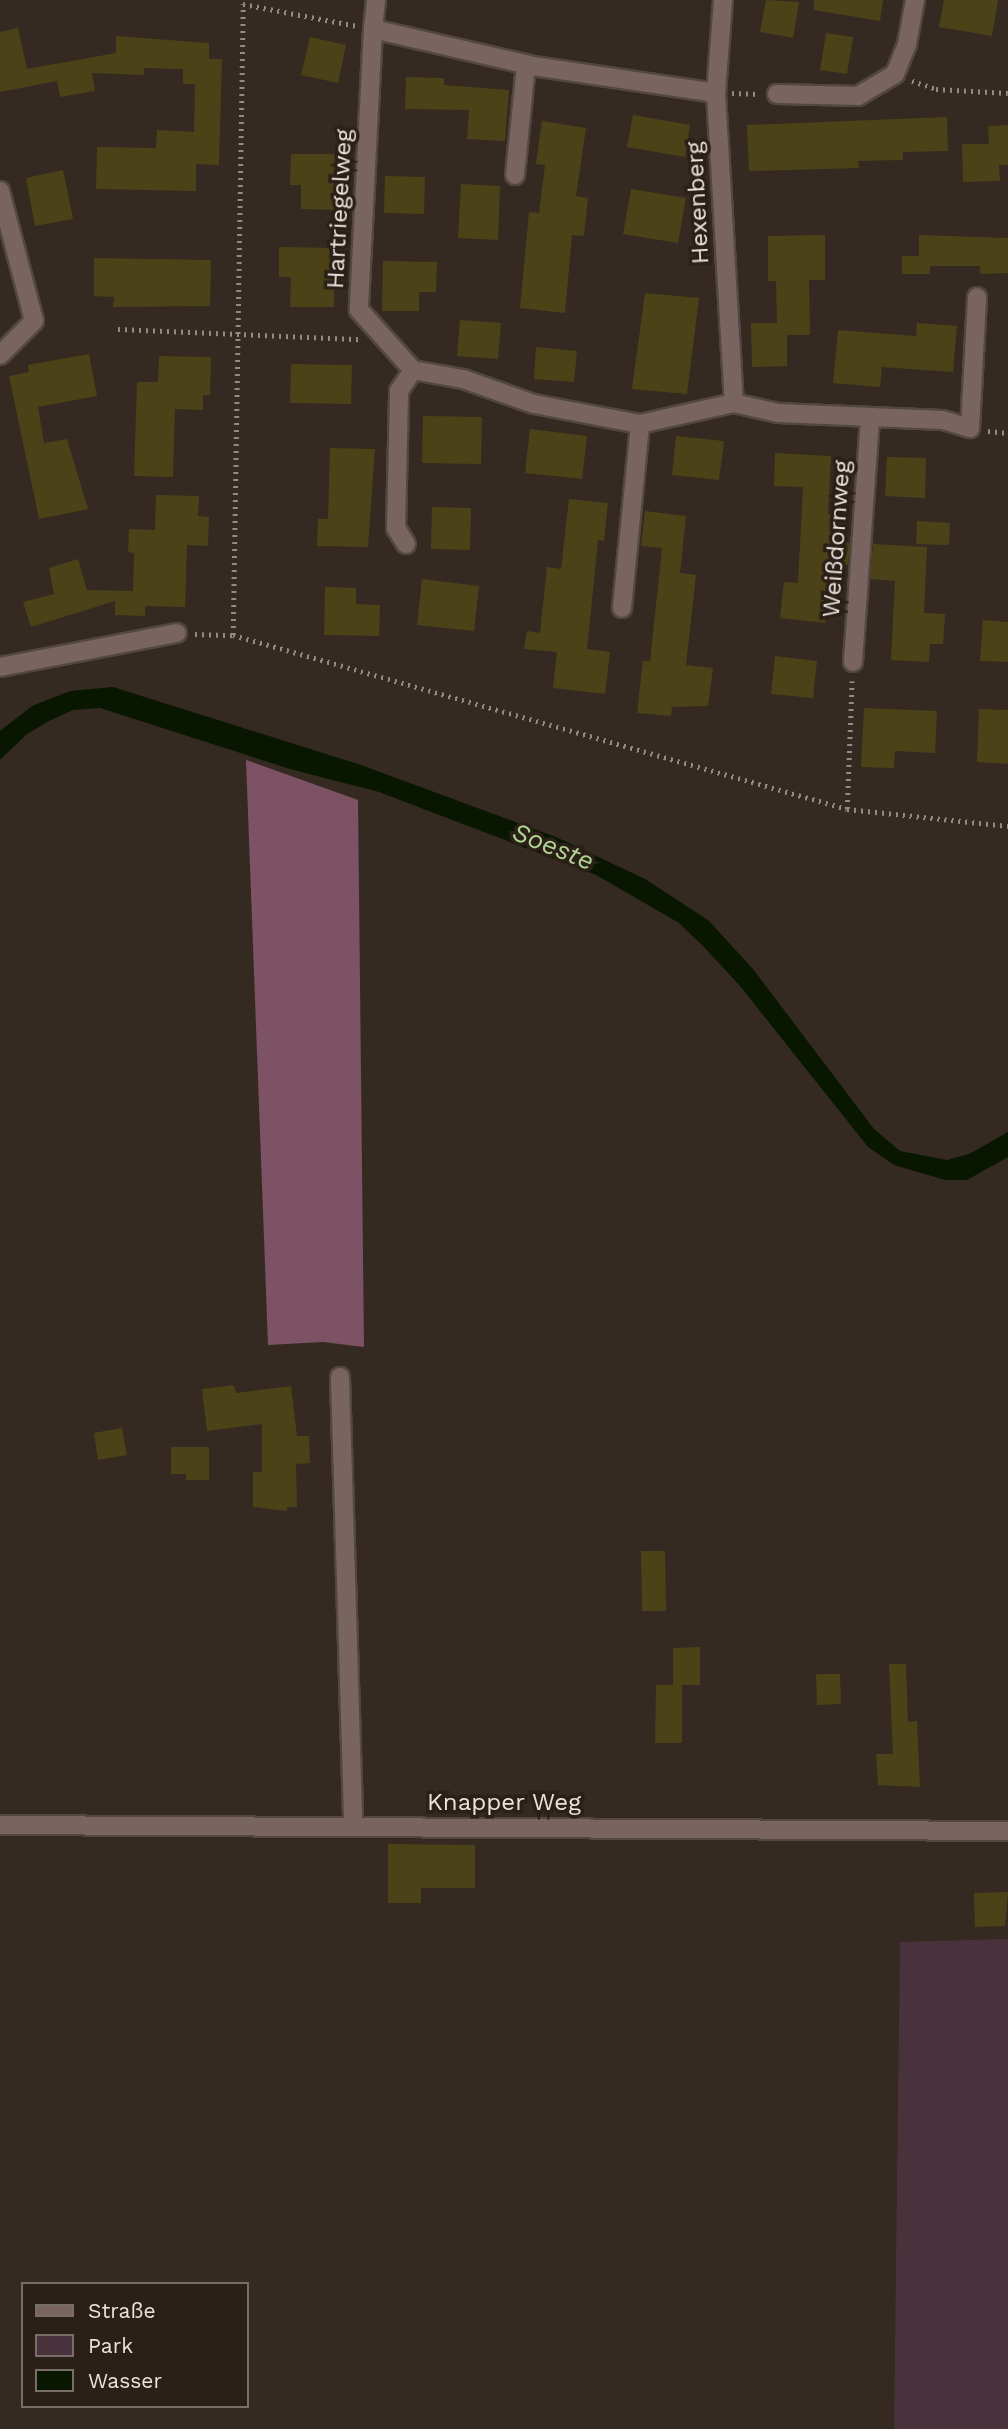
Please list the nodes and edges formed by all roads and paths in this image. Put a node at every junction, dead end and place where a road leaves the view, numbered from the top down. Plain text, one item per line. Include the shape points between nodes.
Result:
1 (376, 0) edge
2 (723, 0) edge
3 (915, 0) edge
4 (242, 2) edge
5 (373, 29) junction
6 (526, 65) junction
7 (895, 74) junction
8 (716, 93) junction
9 (1008, 93) edge
10 (777, 94) joint
11 (515, 175) dead end
12 (0, 191) edge
13 (977, 297) dead end
14 (118, 329) dead end
15 (236, 334) junction
16 (387, 340) junction
17 (0, 355) edge
18 (413, 370) junction
19 (734, 403) junction
20 (870, 419) junction
21 (640, 425) junction
22 (406, 544) dead end
23 (622, 608) dead end
24 (177, 633) joint
25 (233, 635) junction
26 (853, 662) joint
27 (0, 667) edge
28 (847, 809) junction
29 (1008, 826) edge
30 (340, 1377) dead end
31 (0, 1825) edge
32 (353, 1827) junction
33 (1008, 1831) edge

1 - 5 street, Hartriegelweg
2 - 8 street, Hexenberg
3 - 7 street via 907,44
4 - 5 path
4 - 15 path
5 - 6 street
5 - 16 street, Hartriegelweg via 359,310
6 - 8 street
6 - 11 street
7 - 9 path via 936,89
7 - 10 street via 858,96
8 - 10 path
8 - 19 street, Hexenberg
12 - 17 street via 34,321
13 - 20 street via 970,428 943,420
14 - 15 path
15 - 16 path
15 - 25 path
16 - 18 street, Hartriegelweg
18 - 21 street via 463,380 534,404
18 - 22 street via 399,391 396,528
19 - 20 street via 778,413
19 - 21 street
20 - 26 street, Weißdornweg
21 - 23 street
24 - 25 path
24 - 27 street
25 - 28 path
26 - 28 path
28 - 29 path
30 - 32 street
31 - 32 street, Knapper Weg
32 - 33 street, Knapper Weg

